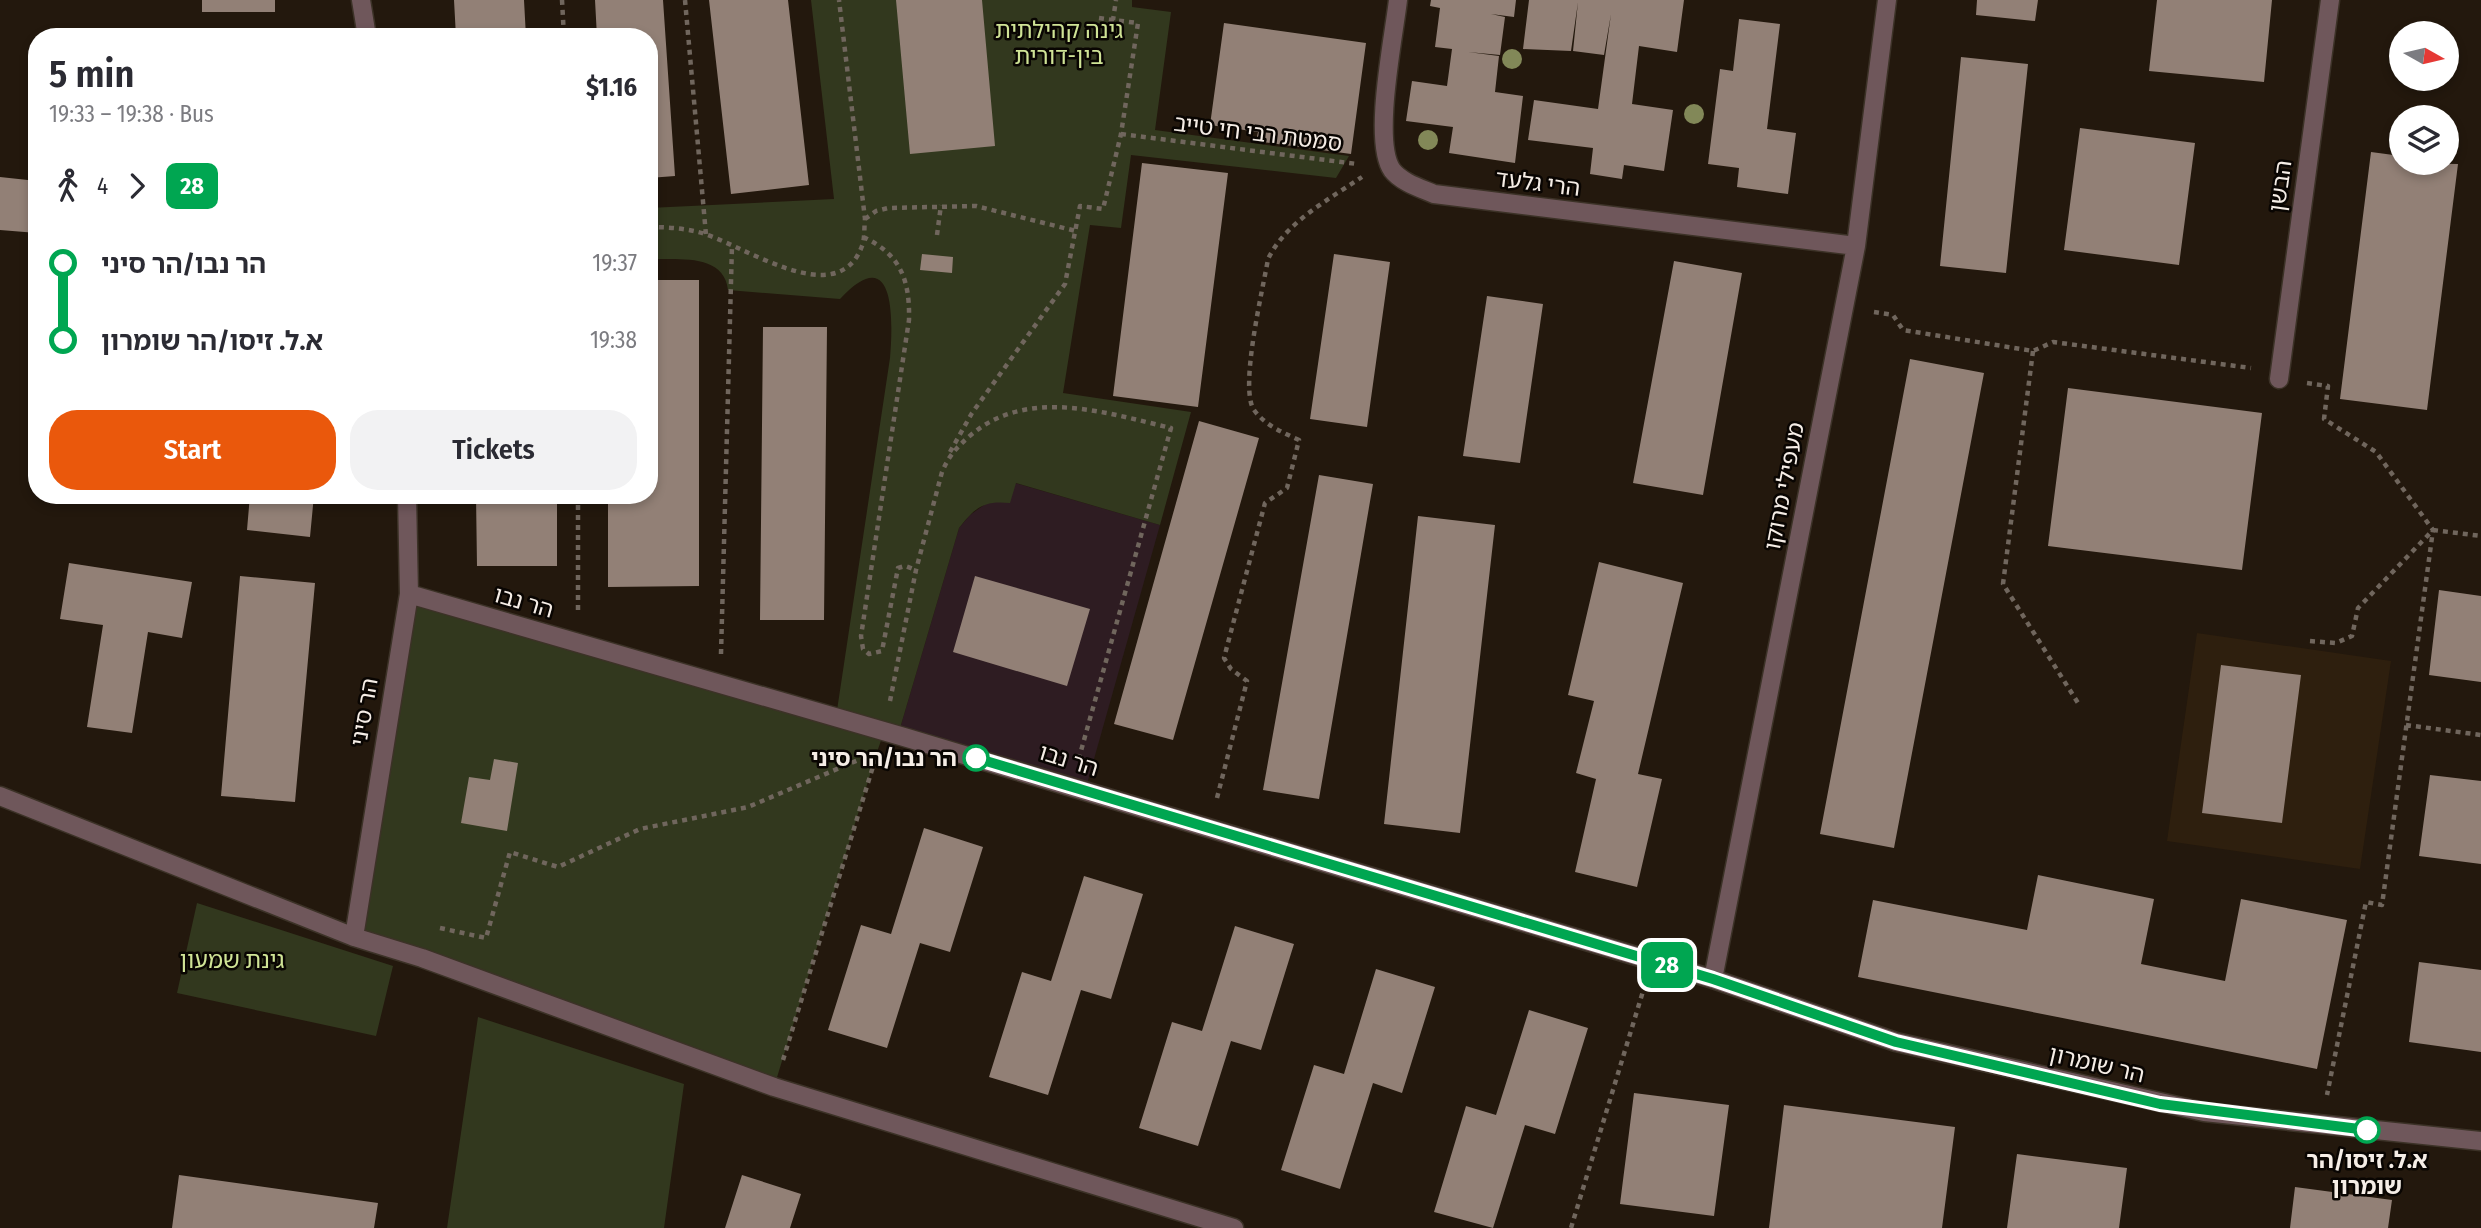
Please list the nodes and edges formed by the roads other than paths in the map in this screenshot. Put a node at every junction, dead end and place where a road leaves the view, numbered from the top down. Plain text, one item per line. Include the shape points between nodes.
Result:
1 (361, 0) edge
2 (1398, 0) edge
3 (1887, 0) edge
4 (2330, 0) edge
5 (366, 28) edge
6 (1856, 246) junction
7 (2279, 375) road end
8 (407, 504) edge
9 (409, 594) junction
10 (0, 796) edge
11 (354, 937) junction
12 (1713, 979) junction
13 (2481, 1141) edge
14 (1234, 1228) edge

1 - 5 street
2 - 6 street, הרי גלעד via 1382,129 1384,167 1406,181 1434,194
3 - 6 street, מעפילי מרוקו
4 - 7 street, הבשן
6 - 12 street, מעפילי מרוקו
8 - 9 street, הר סיני
9 - 11 street, הר סיני
9 - 12 street, הר נבו
10 - 11 street
11 - 14 street via 774,1087
12 - 13 street, הר שומרון via 1896,1042 2160,1104

